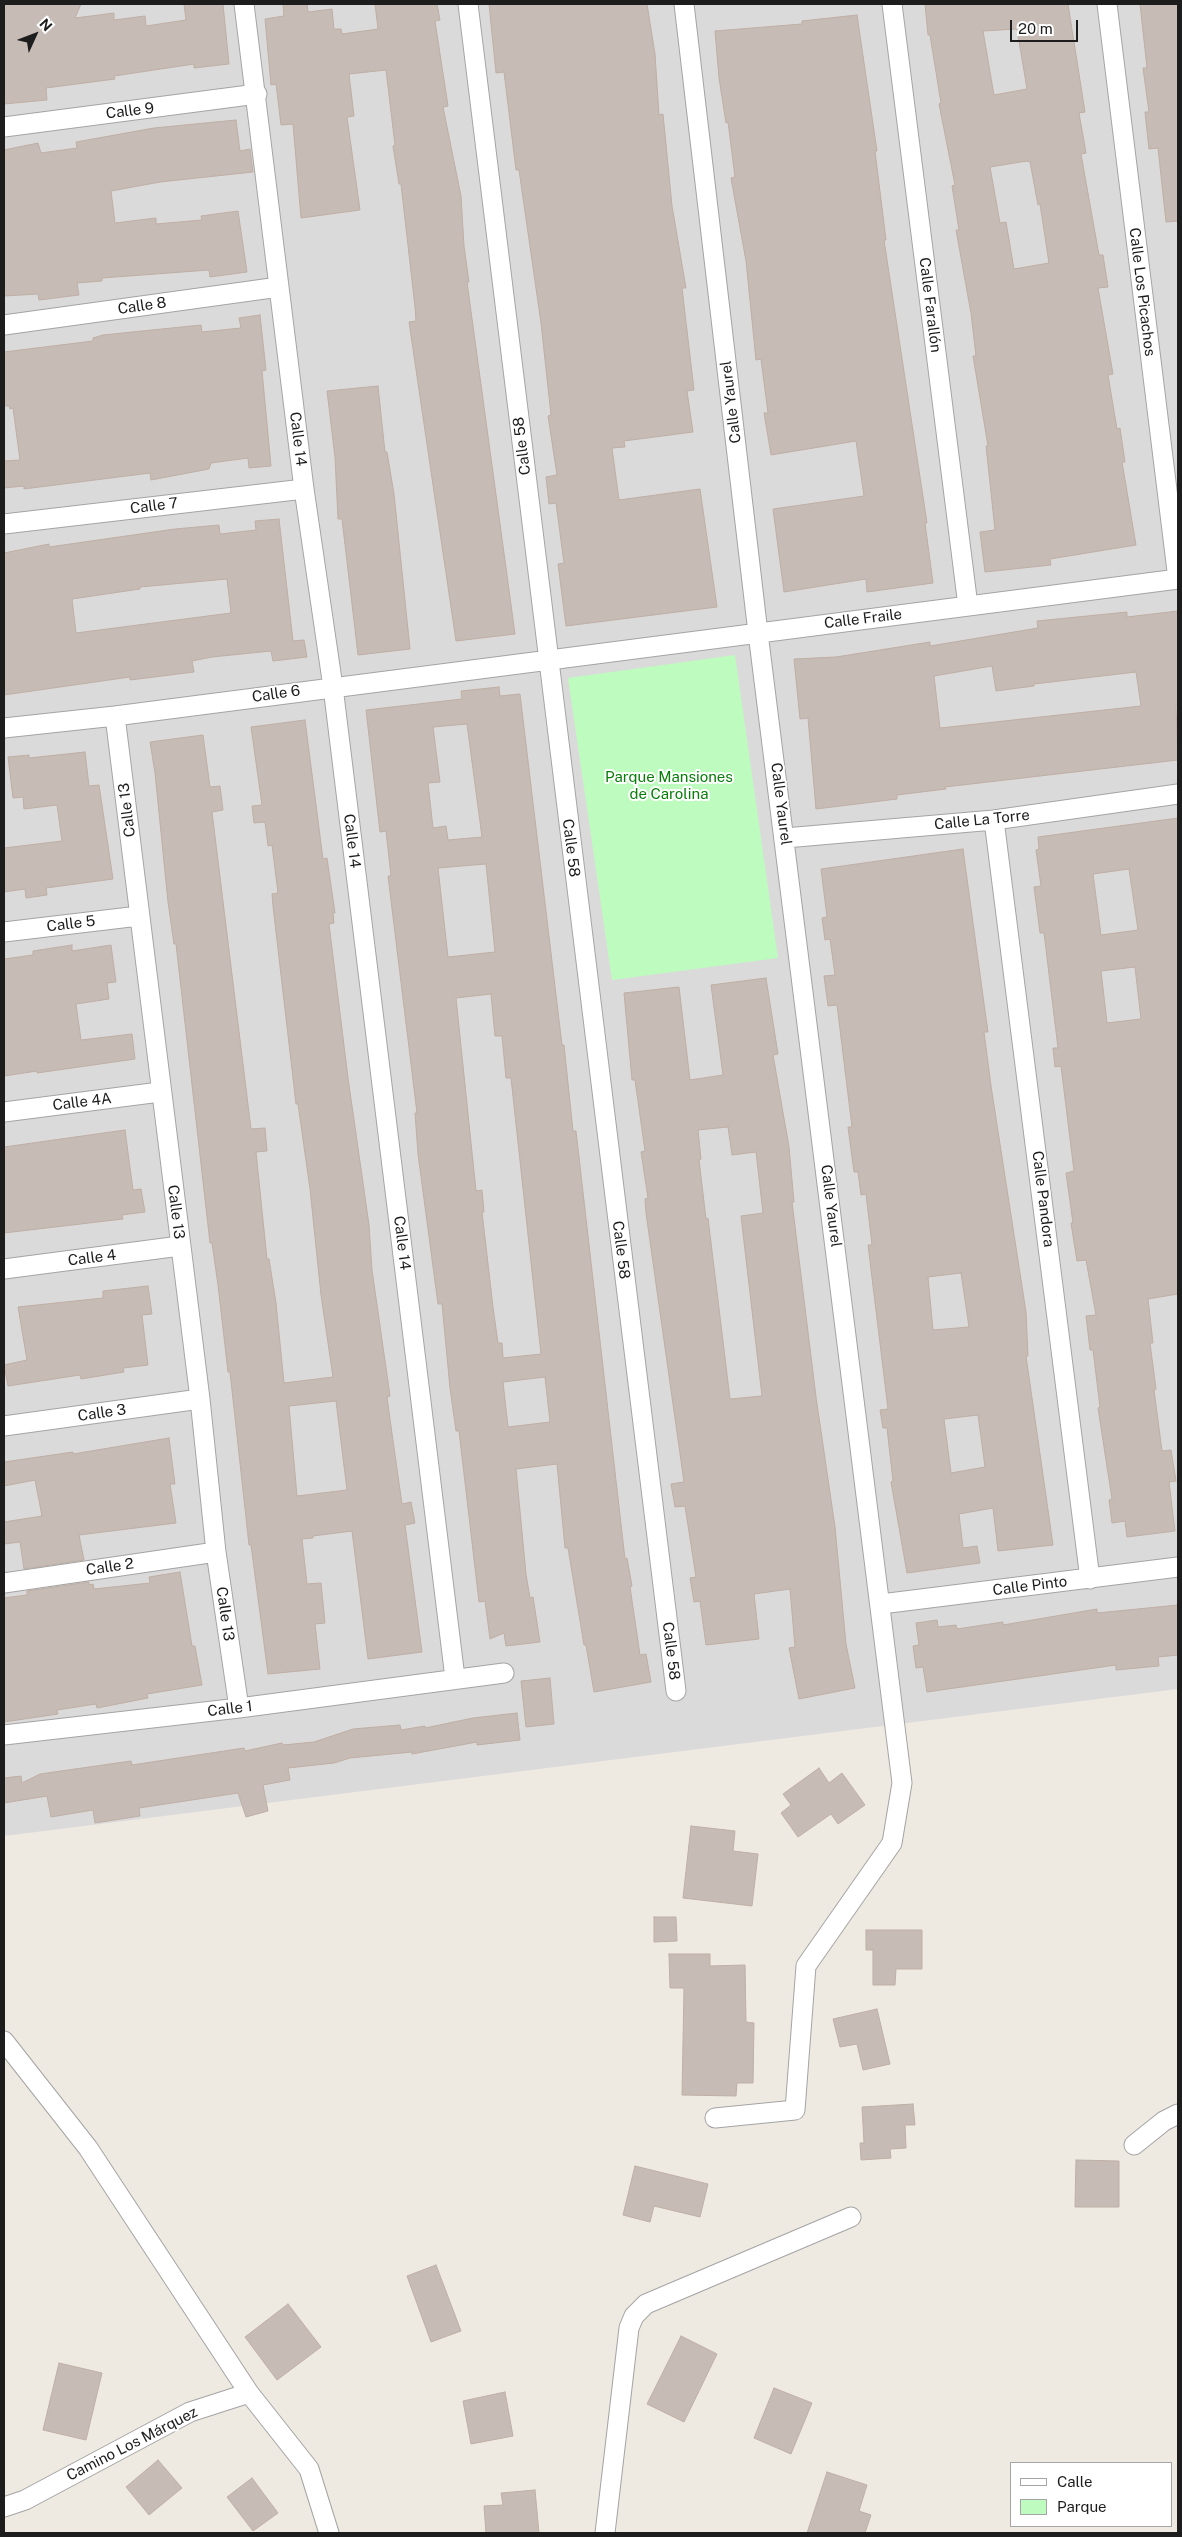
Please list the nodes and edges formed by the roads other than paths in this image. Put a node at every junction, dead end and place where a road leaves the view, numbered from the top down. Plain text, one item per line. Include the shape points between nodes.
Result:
1 (244, 4) edge
2 (468, 4) edge
3 (684, 4) edge
4 (892, 4) edge
5 (1107, 4) edge
6 (256, 94) junction
7 (4, 127) edge
8 (280, 287) junction
9 (4, 324) edge
10 (304, 488) junction
11 (4, 524) edge
12 (1178, 579) edge
13 (968, 606) junction
14 (758, 633) junction
15 (548, 659) junction
16 (333, 687) junction
17 (115, 716) junction
18 (4, 728) edge
19 (1178, 794) edge
20 (994, 820) junction
21 (785, 838) junction
22 (139, 916) junction
23 (4, 932) edge
24 (160, 1092) junction
25 (4, 1112) edge
26 (180, 1246) junction
27 (4, 1269) edge
28 (200, 1399) junction
29 (4, 1426) edge
30 (216, 1552) junction
31 (1178, 1567) edge
32 (1090, 1579) junction
33 (4, 1583) edge
34 (881, 1604) junction
35 (504, 1673) dead end
36 (455, 1678) junction
37 (676, 1691) dead end
38 (239, 1708) junction
39 (4, 1735) edge
40 (4, 2041) edge
41 (1178, 2114) edge
42 (715, 2118) dead end
43 (1134, 2145) dead end
44 (851, 2216) dead end
45 (249, 2392) junction
46 (4, 2508) edge
47 (329, 2533) edge
48 (606, 2533) edge

1 - 6 street, Calle 14
2 - 15 street, Calle 58
3 - 14 street, Calle Yaurel
4 - 13 street, Calle Farallón
5 - 12 street, Calle Los Picachos
6 - 7 street, Calle 9
6 - 8 street, Calle 14
8 - 9 street, Calle 8
8 - 10 street, Calle 14
10 - 11 street, Calle 7
10 - 16 street, Calle 14
12 - 13 street, Calle Fraile
13 - 14 street, Calle Fraile
14 - 15 street, Calle Fraile
14 - 21 street, Calle Yaurel
15 - 16 street, Calle 6
15 - 37 street, Calle 58
16 - 17 street, Calle 6
16 - 36 street, Calle 14
17 - 18 street, Calle 6
17 - 22 street, Calle 13
19 - 20 street, Calle La Torre
20 - 21 street, Calle La Torre
20 - 32 street, Calle Pandora
21 - 34 street, Calle Yaurel
22 - 23 street, Calle 5
22 - 24 street, Calle 13
24 - 25 street, Calle 4A
24 - 26 street, Calle 13
26 - 27 street, Calle 4
26 - 28 street, Calle 13
28 - 29 street, Calle 3
28 - 30 street, Calle 13
30 - 33 street, Calle 2
30 - 38 street, Calle 13
31 - 32 street, Calle Pinto
32 - 34 street, Calle Pinto
34 - 42 street, Calle Yaurel via 902,1783 892,1843 806,1966 795,2110
35 - 36 street, Calle 1
36 - 38 street, Calle 1
38 - 39 street, Calle 1
40 - 45 street via 88,2148
41 - 43 street
44 - 48 street via 646,2304 634,2316 629,2328
45 - 46 street, Camino Los Márquez via 190,2412 25,2500
45 - 47 street via 309,2469

